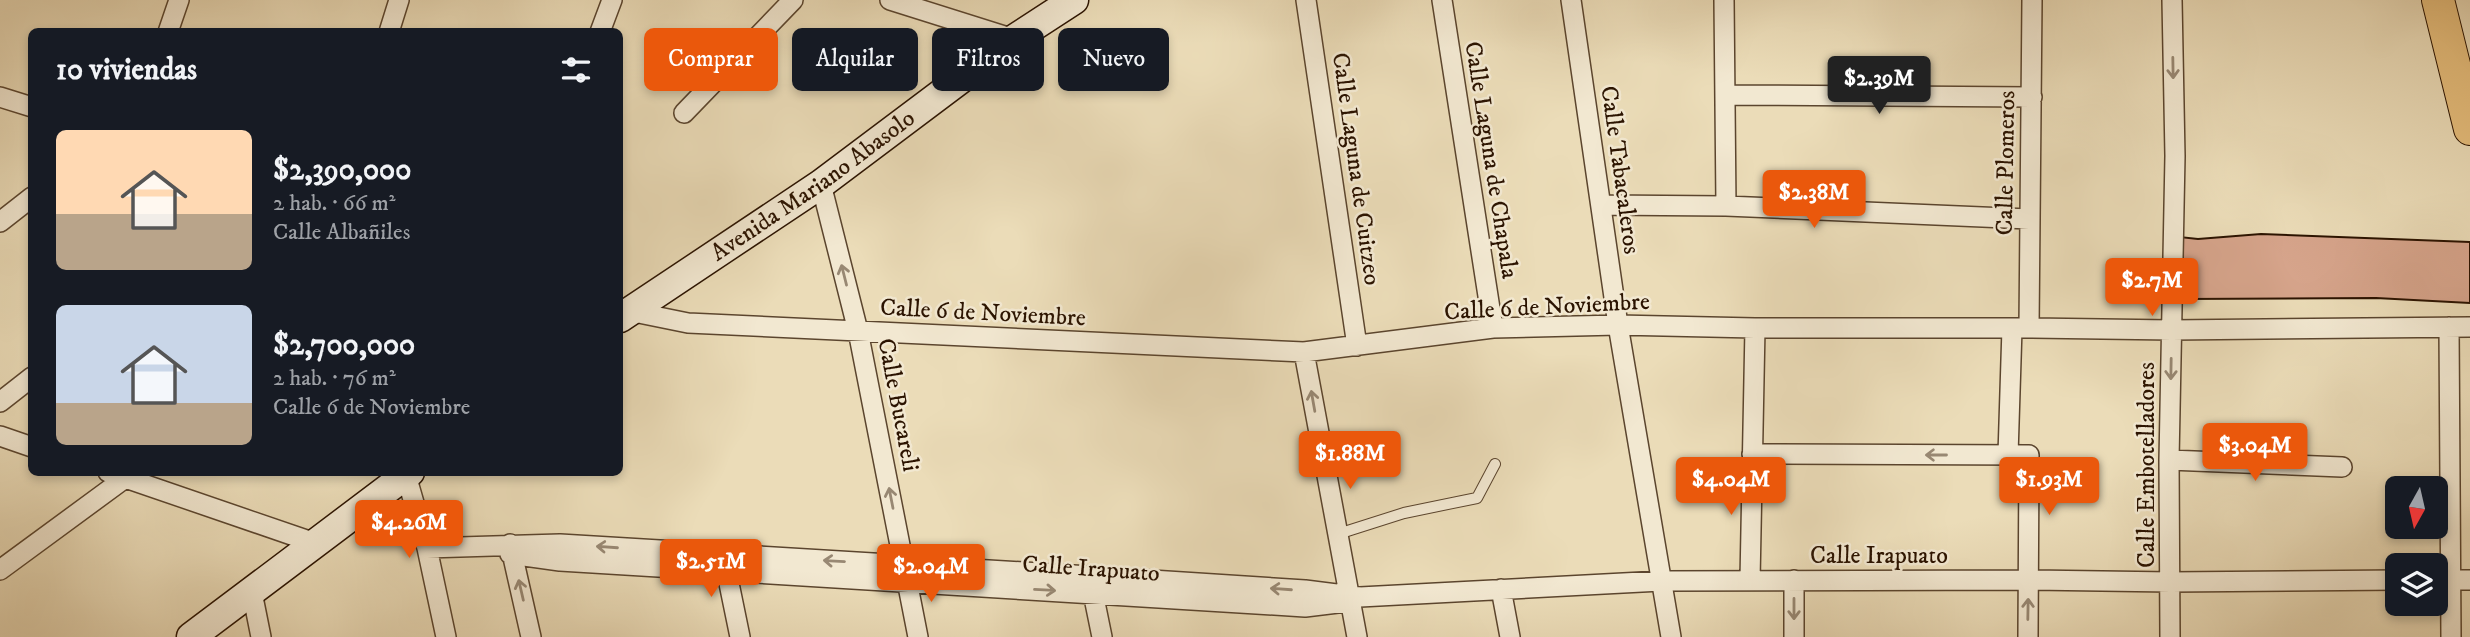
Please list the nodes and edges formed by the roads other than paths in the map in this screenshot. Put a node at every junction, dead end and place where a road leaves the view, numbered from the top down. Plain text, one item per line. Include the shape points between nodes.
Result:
1 (179, 0) edge
2 (399, 0) edge
3 (612, 0) edge
4 (793, 0) edge
5 (890, 0) edge
6 (1073, 0) edge
7 (1306, 0) edge
8 (1441, 0) edge
9 (1571, 0) edge
10 (1724, 0) edge
11 (2032, 0) edge
12 (2172, 0) edge
13 (2438, 0) edge
14 (169, 28) edge
15 (389, 28) edge
16 (602, 28) edge
17 (979, 28) edge
18 (1031, 28) edge
19 (945, 91) edge
20 (1726, 95) junction
21 (2032, 96) junction
22 (0, 97) edge
23 (28, 106) edge
24 (684, 113) dead end
25 (2470, 129) edge
26 (821, 184) junction
27 (28, 200) edge
28 (1601, 205) junction
29 (1726, 206) junction
30 (2029, 219) junction
31 (0, 222) edge
32 (623, 311) edge
33 (623, 312) edge
34 (1618, 325) junction
35 (2449, 327) junction
36 (2470, 327) edge
37 (1493, 328) junction
38 (1755, 328) junction
39 (2020, 328) junction
40 (2172, 330) junction
41 (858, 331) junction
42 (1357, 346) junction
43 (1304, 352) junction
44 (28, 380) edge
45 (0, 402) edge
46 (0, 436) edge
47 (28, 446) edge
48 (1752, 454) junction
49 (2008, 455) junction
50 (2169, 460) junction
51 (1496, 464) dead end
52 (2343, 467) dead end
53 (119, 476) edge
54 (128, 476) edge
55 (405, 476) edge
56 (409, 476) edge
57 (1338, 534) junction
58 (315, 543) junction
59 (427, 548) junction
60 (511, 549) junction
61 (725, 563) junction
62 (0, 570) edge
63 (905, 574) junction
64 (1750, 580) junction
65 (1794, 580) junction
66 (2029, 580) junction
67 (2385, 580) edge
68 (2452, 580) edge
69 (1661, 581) junction
70 (2171, 582) junction
71 (1091, 584) junction
72 (1501, 589) junction
73 (252, 592) junction
74 (1353, 598) junction
75 (191, 637) edge
76 (261, 637) edge
77 (446, 637) edge
78 (531, 637) edge
79 (740, 637) edge
80 (918, 637) edge
81 (1102, 637) edge
82 (1357, 637) edge
83 (1510, 637) edge
84 (1671, 637) edge
85 (1794, 637) edge
86 (2028, 637) edge
87 (2170, 637) edge
88 (2451, 637) edge

1 - 14 street
2 - 15 street
3 - 16 street
4 - 24 street
5 - 17 street
6 - 18 street, Avenida Mariano Abasolo
7 - 42 street, Calle Laguna de Cuitzeo
8 - 37 street, Calle Laguna de Chapala
9 - 28 street, Calle Tabacaleros
10 - 20 street
11 - 21 street, Calle Plomeros
12 -> 40 street, Calle Embotelladores
13 - 25 main road
19 - 26 street, Avenida Mariano Abasolo
20 - 21 street
20 - 29 street
21 - 30 street, Calle Plomeros
22 - 23 street
26 - 32 street, Avenida Mariano Abasolo
41 -> 26 street, Calle Bucareli
27 - 31 street
28 - 29 street
28 - 34 street, Calle Tabacaleros
29 - 30 street
30 - 39 street, Calle Plomeros
33 - 41 street, Calle 6 de Noviembre via 688,323
34 - 37 street, Calle 6 de Noviembre
34 - 38 street, Calle 6 de Noviembre
34 - 69 street, Calle Tabacaleros
35 - 36 street, Calle 6 de Noviembre
35 - 40 street, Calle 6 de Noviembre
35 - 68 street
37 - 42 street, Calle 6 de Noviembre
38 - 39 street, Calle 6 de Noviembre
38 - 48 street
39 - 40 street, Calle 6 de Noviembre
39 - 49 street, Calle Plomeros
40 -> 50 street, Calle Embotelladores
41 - 43 street, Calle 6 de Noviembre
63 -> 41 street, Calle Bucareli
42 - 43 street, Calle 6 de Noviembre
57 -> 43 street
44 - 45 street
46 - 47 street
49 -> 48 street
48 - 64 street
49 - 66 street via 2029,455
50 - 52 street
50 - 70 street, Calle Embotelladores
51 - 57 lane via 1477,498 1404,513
53 - 62 street
54 - 58 street
55 - 58 street
56 - 59 street
57 - 74 street
58 - 73 street
59 - 60 street, Calle Irapuato
59 - 77 street
60 - 61 street, Calle Irapuato via 560,561
78 -> 60 street
61 - 63 street, Calle Irapuato
61 - 79 street
63 - 71 street, Calle Irapuato
63 - 80 street, Calle Bucareli
64 - 65 street, Calle Irapuato
64 - 69 street, Calle Irapuato
65 - 66 street, Calle Irapuato
65 -> 85 street
66 - 70 street, Calle Irapuato
86 -> 66 street
67 - 70 street, Calle Irapuato
68 - 88 street
69 - 72 street, Calle Irapuato
69 - 84 street, Calle Tabacaleros
70 - 87 street, Calle Embotelladores
71 - 74 street, Calle Irapuato via 1305,607
71 - 81 street
72 - 74 street, Calle Irapuato
72 - 83 street
73 - 75 street
73 - 76 street
74 - 82 street

